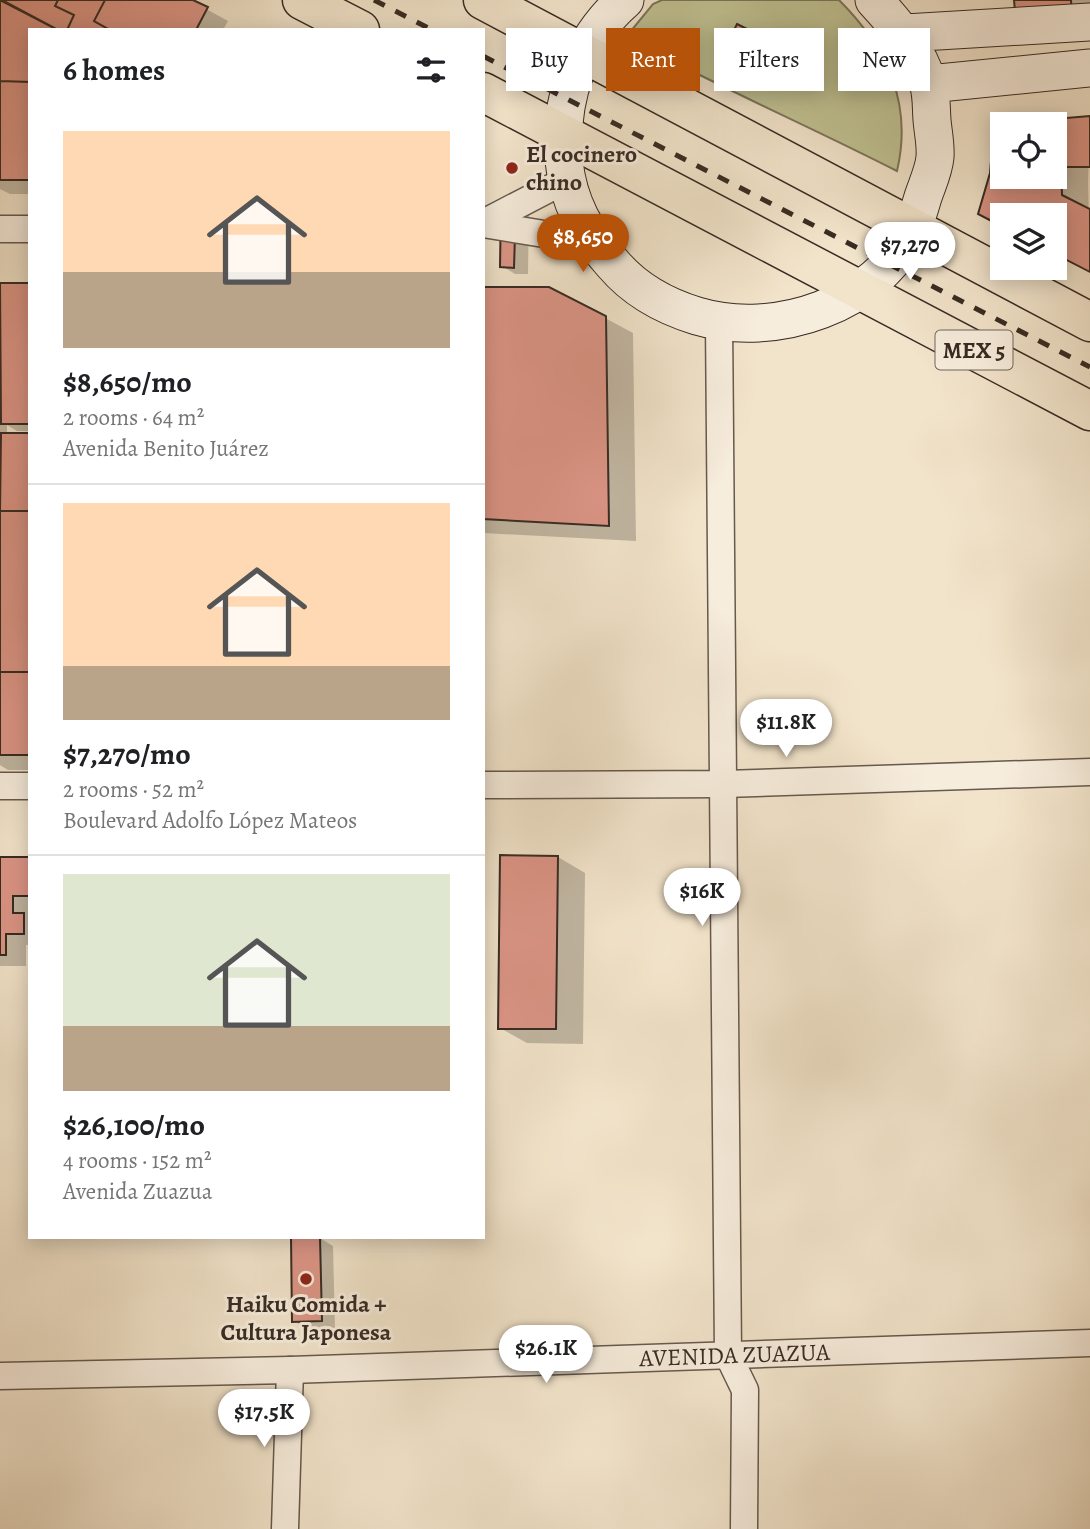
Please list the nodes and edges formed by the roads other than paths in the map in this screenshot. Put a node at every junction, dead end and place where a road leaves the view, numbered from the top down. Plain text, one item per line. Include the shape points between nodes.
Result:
1 (302, 0) edge
2 (483, 0) edge
3 (625, 0) edge
4 (874, 0) edge
5 (1090, 22) edge
6 (356, 28) edge
7 (538, 28) edge
8 (900, 28) edge
9 (930, 32) edge
10 (592, 38) edge
11 (592, 56) edge
12 (1090, 68) edge
13 (930, 84) edge
14 (569, 91) edge
15 (930, 91) edge
16 (485, 93) edge
17 (562, 132) junction
18 (566, 180) junction
19 (485, 223) edge
20 (485, 224) edge
21 (0, 229) edge
22 (28, 229) edge
23 (913, 229) junction
24 (593, 242) junction
25 (858, 290) junction
26 (719, 322) junction
27 (1090, 323) edge
28 (1090, 411) edge
29 (1090, 772) edge
30 (725, 784) junction
31 (485, 785) edge
32 (0, 786) edge
33 (28, 786) edge
34 (1090, 1343) edge
35 (728, 1355) junction
36 (290, 1370) junction
37 (0, 1376) edge
38 (285, 1529) edge
39 (744, 1529) edge

1 - 6 main road
2 - 7 main road
3 - 10 main road
4 - 8 main road
5 - 9 main road
11 - 23 main road
12 - 13 main road
14 - 17 main road
15 - 23 main road via 935,158
16 - 17 main road, MEX 5
17 - 18 main road
17 - 25 main road, MEX 5
18 - 19 street
18 - 24 main road
20 - 24 street
21 - 22 street
23 - 25 main road via 888,264
23 - 27 main road
24 - 26 main road via 627,280 670,307
25 - 26 main road via 803,316 768,324
25 - 28 main road, MEX 5
26 - 30 street
29 - 30 street
30 - 31 street
30 - 35 street
32 - 33 street
34 - 35 street, AVENIDA ZUAZUA
35 - 36 street, AVENIDA ZUAZUA
35 - 39 street via 745,1390
36 - 37 street, AVENIDA ZUAZUA
36 - 38 street

